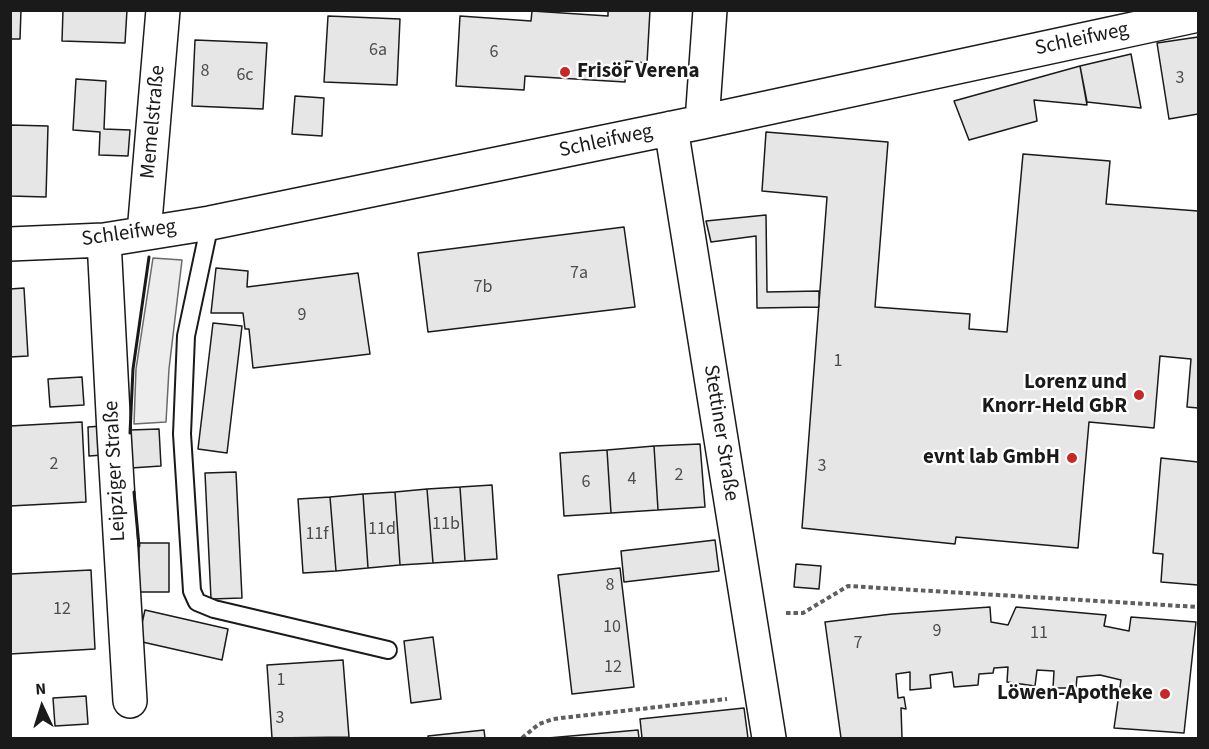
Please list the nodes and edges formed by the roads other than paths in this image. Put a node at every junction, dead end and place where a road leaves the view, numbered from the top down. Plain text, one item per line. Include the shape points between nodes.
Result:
1 (163, 10) edge
2 (710, 10) edge
3 (1198, 15) edge
4 (686, 125) junction
5 (210, 223) junction
6 (144, 233) junction
7 (104, 240) junction
8 (10, 244) edge
9 (388, 650) dead end
10 (130, 701) dead end
11 (769, 738) edge

1 - 6 street, Memelstraße
2 - 4 street, Stettiner Straße
3 - 4 street, Schleifweg
4 - 5 street, Schleifweg
4 - 11 street, Stettiner Straße via 749,613
5 - 6 street, Schleifweg
5 - 9 lane via 186,336 182,434 192,591 197,602 214,609
6 - 7 street, Schleifweg
7 - 8 street, Schleifweg
7 - 10 street, Leipziger Straße

